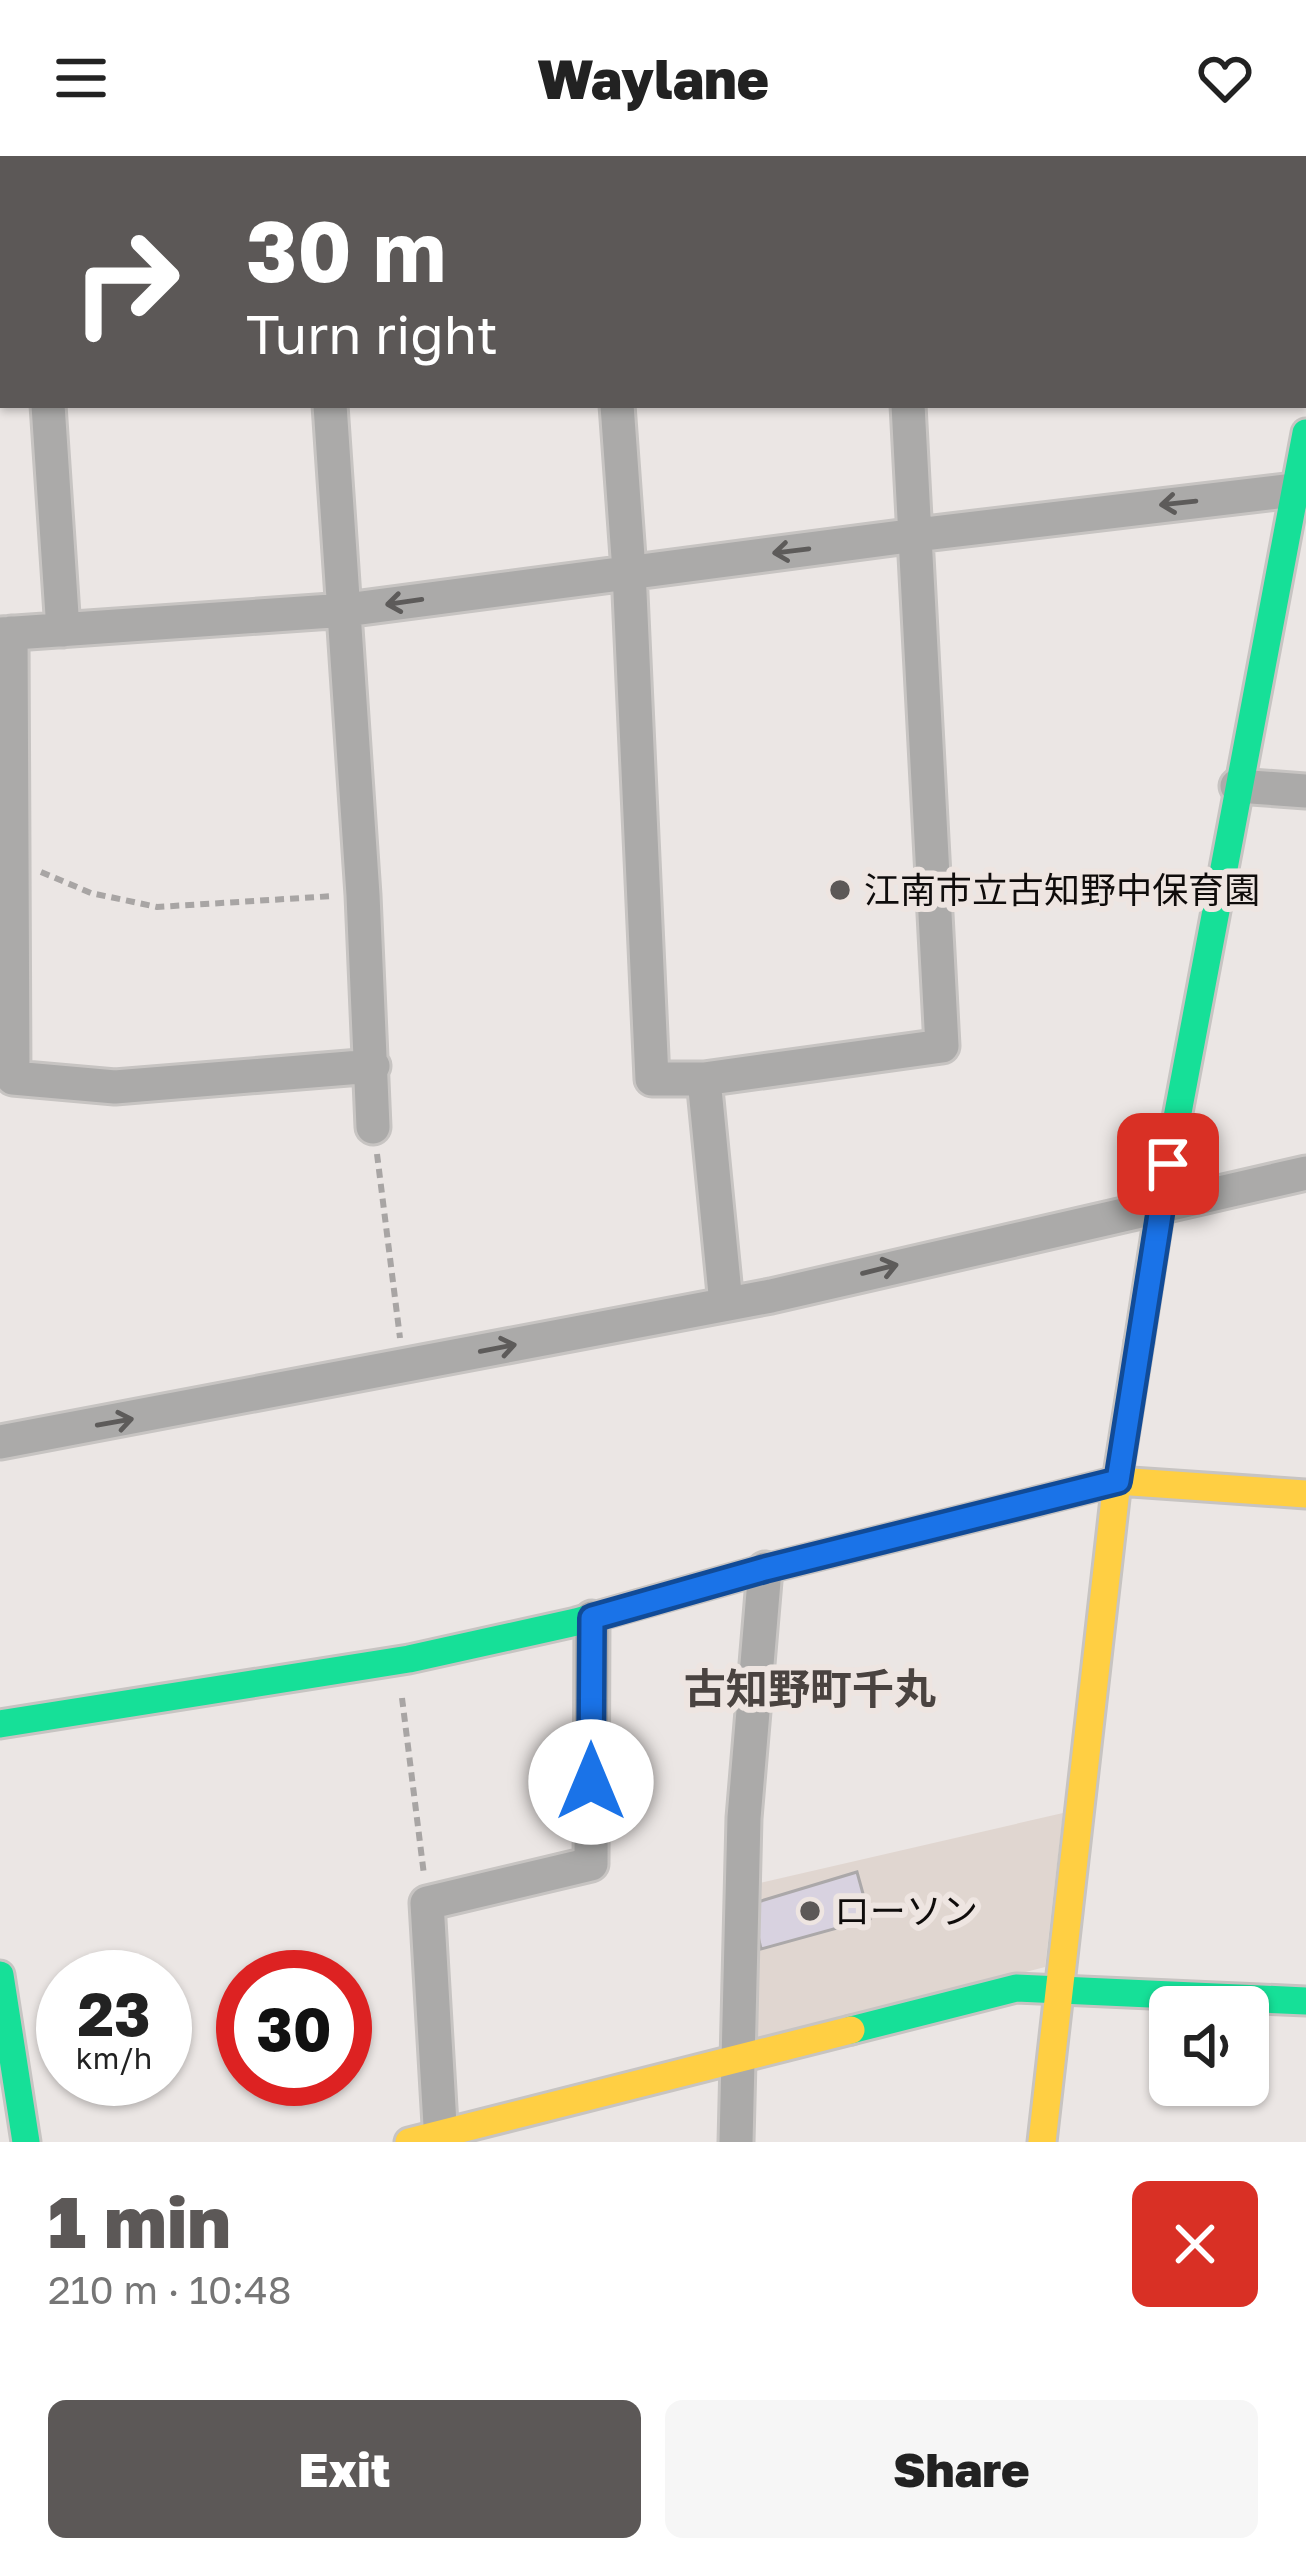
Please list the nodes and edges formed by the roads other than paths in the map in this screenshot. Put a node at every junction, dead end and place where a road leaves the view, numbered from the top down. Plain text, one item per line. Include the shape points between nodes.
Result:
1 (48, 408) edge
2 (330, 408) edge
3 (617, 408) edge
4 (908, 408) edge
5 (1306, 433) edge
6 (1300, 491) edge
7 (916, 535) junction
8 (629, 571) junction
9 (346, 610) junction
10 (63, 630) junction
11 (6, 633) edge
12 (1237, 786) junction
13 (1306, 791) edge
14 (374, 1066) junction
15 (7, 1079) edge
16 (704, 1079) junction
17 (374, 1127) road end
18 (1306, 1173) edge
19 (1160, 1208) junction
20 (726, 1304) junction
21 (0, 1442) edge
22 (1118, 1481) junction
23 (1306, 1494) edge
24 (765, 1569) junction
25 (592, 1618) junction
26 (0, 1724) edge
27 (0, 1975) edge
28 (1060, 1990) junction
29 (1306, 2001) edge
30 (738, 2060) junction
31 (430, 2140) edge
32 (26, 2142) edge
33 (736, 2142) edge
34 (1042, 2142) edge

1 - 10 street
2 - 9 street
3 - 8 street
4 - 7 street
5 - 6 street
6 -> 7 street
6 - 12 street
7 -> 8 street
7 - 16 street via 943,1046
8 -> 9 street
8 - 16 street via 652,1079
9 - 10 street
9 - 14 street
10 - 11 street
11 - 15 street
12 - 13 street
12 - 19 street
14 - 15 street via 115,1087
14 - 17 street
16 - 20 street
18 - 19 street
20 -> 19 street
19 - 22 street
21 -> 20 street
22 - 23 street
22 - 24 street
22 - 28 street
24 - 25 street
24 - 30 street via 744,1819
25 - 26 street via 398,1660
25 - 31 street via 591,1864 428,1903
27 - 32 street
28 - 29 street
28 - 30 street via 1016,1988
28 - 34 street
30 - 31 street
30 - 33 street

